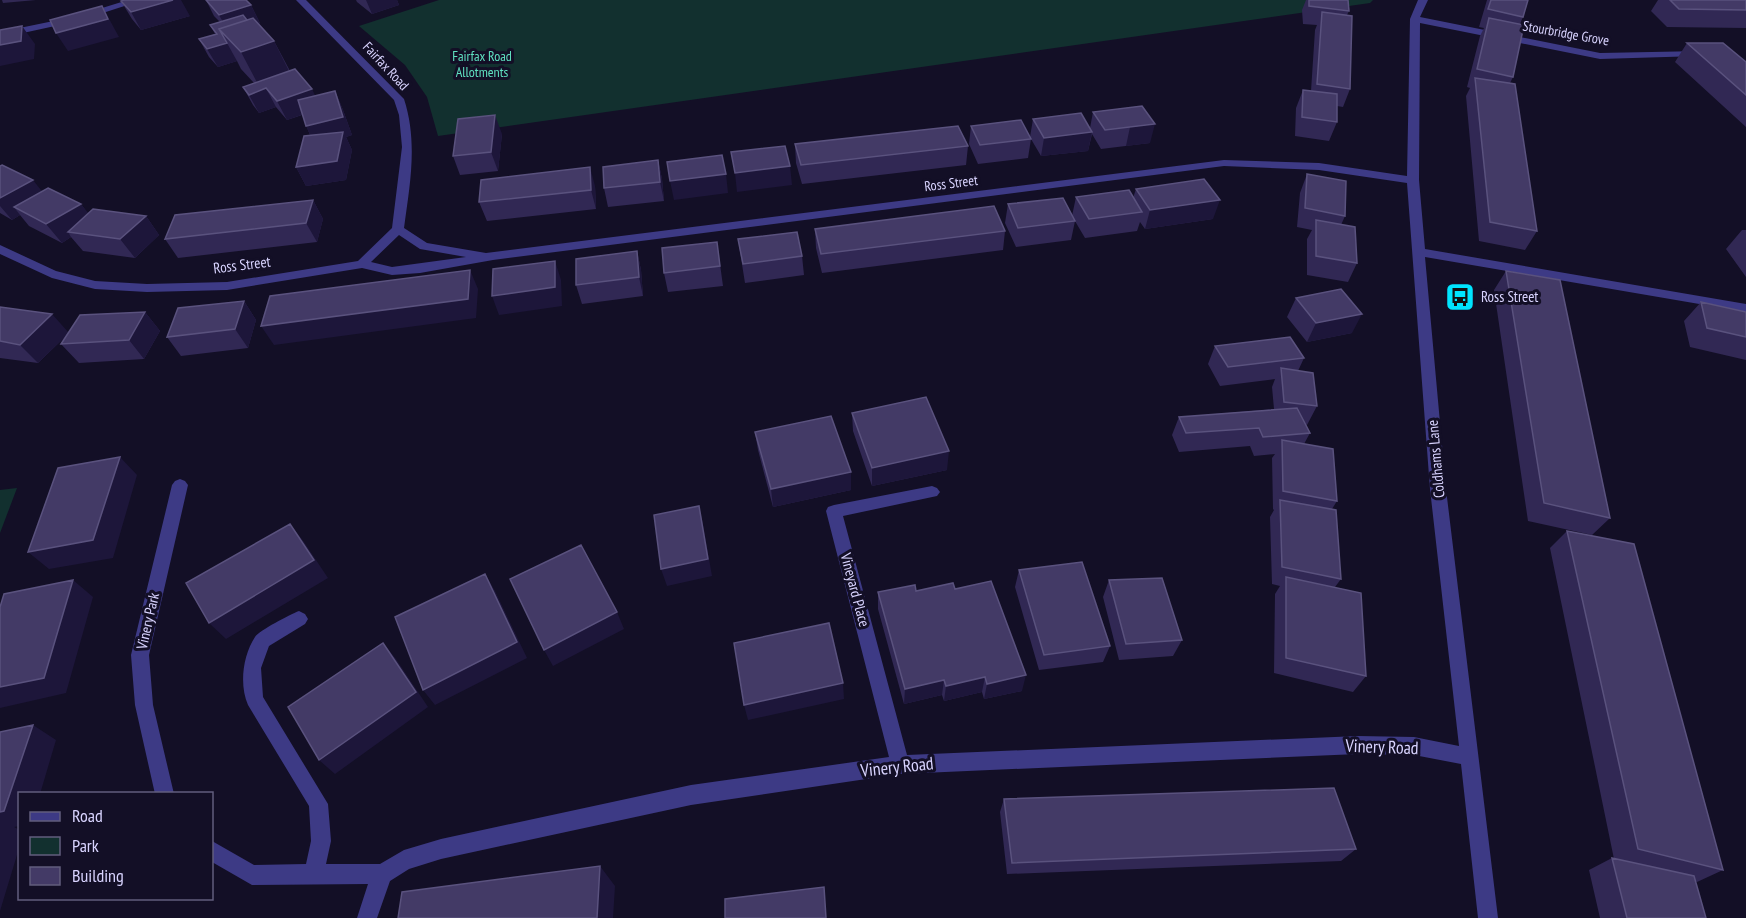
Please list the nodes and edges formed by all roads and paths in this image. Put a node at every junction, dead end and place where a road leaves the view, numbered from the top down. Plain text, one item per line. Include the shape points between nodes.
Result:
1 (138, 0) edge
2 (301, 0) edge
3 (1423, 0) edge
4 (1415, 19) junction
5 (0, 35) edge
6 (1709, 52) edge
7 (1413, 180) junction
8 (398, 229) junction
9 (0, 249) edge
10 (1419, 252) junction
11 (493, 256) junction
12 (362, 264) junction
13 (1746, 308) edge
14 (180, 485) dead end
15 (932, 492) dead end
16 (299, 618) dead end
17 (1470, 758) junction
18 (900, 765) junction
19 (165, 792) edge
20 (213, 852) edge
21 (314, 874) junction
22 (382, 874) junction
23 (367, 918) edge
24 (1488, 918) edge

1 - 5 street
2 - 8 street, Fairfax Road via 399,99 409,134
3 - 4 street, Coldhams Lane
4 - 6 street, Stourbridge Grove via 1599,56
4 - 7 street, Coldhams Lane
7 - 10 street, Coldhams Lane
7 - 11 street, Ross Street via 1326,166 1224,163
8 - 11 street, Ross Street via 424,246
8 - 12 street
9 - 12 street, Ross Street via 52,274 95,285 147,288 227,286
10 - 13 street
10 - 17 street, Coldhams Lane via 1438,489
11 - 12 street, Ross Street via 392,271
14 - 19 street, Vinery Park via 140,655 144,705
15 - 18 street, Vineyard Place via 834,511
16 - 21 street via 262,641 252,668 254,699 318,804 321,841
17 - 18 street, Vinery Road via 1414,746 1358,745
17 - 24 street, Coldhams Lane
18 - 22 street, Vinery Road via 691,795 441,849 404,860
20 - 21 street via 252,874
21 - 22 street
22 - 23 street

